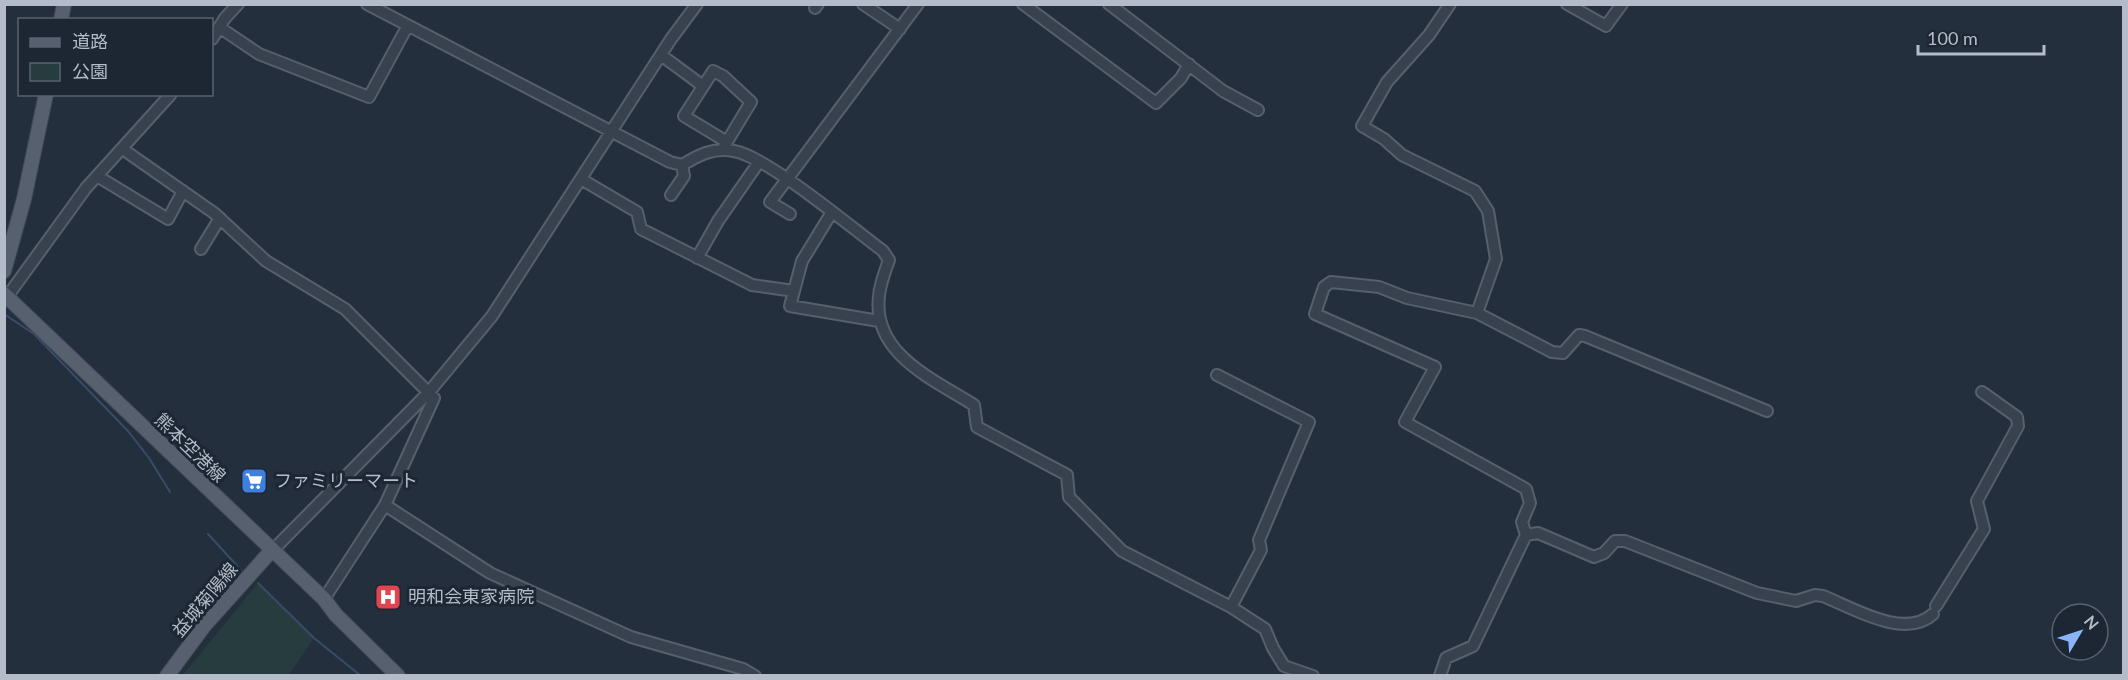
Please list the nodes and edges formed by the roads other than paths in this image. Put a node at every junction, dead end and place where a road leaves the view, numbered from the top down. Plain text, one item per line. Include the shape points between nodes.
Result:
1 (238, 4) edge
2 (367, 4) edge
3 (698, 4) edge
4 (863, 4) edge
5 (918, 4) edge
6 (1023, 4) edge
7 (1109, 4) edge
8 (1450, 4) edge
9 (1567, 4) edge
10 (1622, 4) edge
11 (219, 27) junction
12 (407, 27) junction
13 (900, 29) junction
14 (213, 37) edge
15 (661, 55) junction
16 (1189, 64) junction
17 (703, 86) junction
18 (46, 96) edge
19 (169, 96) edge
20 (1258, 110) dead end
21 (610, 132) junction
22 (725, 146) junction
23 (124, 150) junction
24 (759, 162) junction
25 (682, 165) junction
26 (97, 176) junction
27 (581, 179) junction
28 (785, 179) junction
29 (183, 191) junction
30 (671, 195) dead end
31 (832, 212) junction
32 (790, 214) dead end
33 (220, 218) junction
34 (201, 249) dead end
35 (698, 258) junction
36 (4, 270) edge
37 (794, 291) junction
38 (5, 296) edge
39 (1478, 313) junction
40 (879, 321) junction
41 (1217, 375) dead end
42 (429, 392) junction
43 (1982, 392) dead end
44 (1767, 411) dead end
45 (385, 505) junction
46 (1527, 535) junction
47 (273, 549) junction
48 (324, 599) junction
49 (1231, 607) junction
50 (167, 675) edge
51 (398, 675) edge
52 (755, 675) edge
53 (1313, 675) edge
54 (1440, 675) edge

1 - 11 street
2 - 12 street
3 - 15 street
4 - 13 street
5 - 13 street
6 - 16 street via 1156,103
7 - 16 street
8 - 39 street via 1430,35 1387,82 1362,126 1402,155 1475,191 1488,211 1496,259
9 - 10 street via 1606,26
11 - 12 street via 259,54 369,97
11 - 14 street
12 - 21 street via 484,63
13 - 28 street
15 - 17 street
15 - 21 street
16 - 20 street via 1222,91
17 - 22 street via 684,116
17 - 22 street via 713,71 751,102
18 - 36 main road
19 - 23 street
21 - 25 street
21 - 27 street
22 - 24 street
22 - 25 street
23 - 26 street
23 - 29 street
24 - 28 street
24 - 35 street
25 - 30 street via 684,176
26 - 29 street via 168,219
26 - 38 street
27 - 35 street via 637,212 641,229
27 - 42 street via 492,316
28 - 31 street
28 - 32 street via 770,201
29 - 33 street
31 - 37 street via 802,261
31 - 40 street via 883,251 889,260 879,296
33 - 34 street
33 - 42 street via 266,261 345,309
35 - 37 street via 752,285
37 - 40 street via 790,306
38 - 47 main road, 熊本空港線
39 - 44 street via 1552,352 1563,353 1579,335 1585,336
39 - 46 street via 1407,298 1379,287 1331,282 1324,287 1314,314 1435,367 1405,422 1527,489 1530,502 1522,522
40 - 49 street via 891,347 908,363 974,405 977,427 1067,475 1069,497 1122,551
41 - 49 street via 1309,422 1259,540 1261,550
42 - 45 street via 434,398
42 - 47 street
43 - 46 street via 2017,417 2018,426 1977,501 1984,529 1924,622 1898,624 1823,596 1796,601 1742,589 1625,541 1615,541 1594,557 1538,533
45 - 48 street
45 - 52 street via 490,573 631,637
46 - 54 street via 1473,646 1446,658
47 - 48 main road, 熊本空港線
47 - 50 main road, 益城菊陽線 via 204,626
48 - 51 main road, 熊本空港線
49 - 53 street via 1265,628 1284,666

